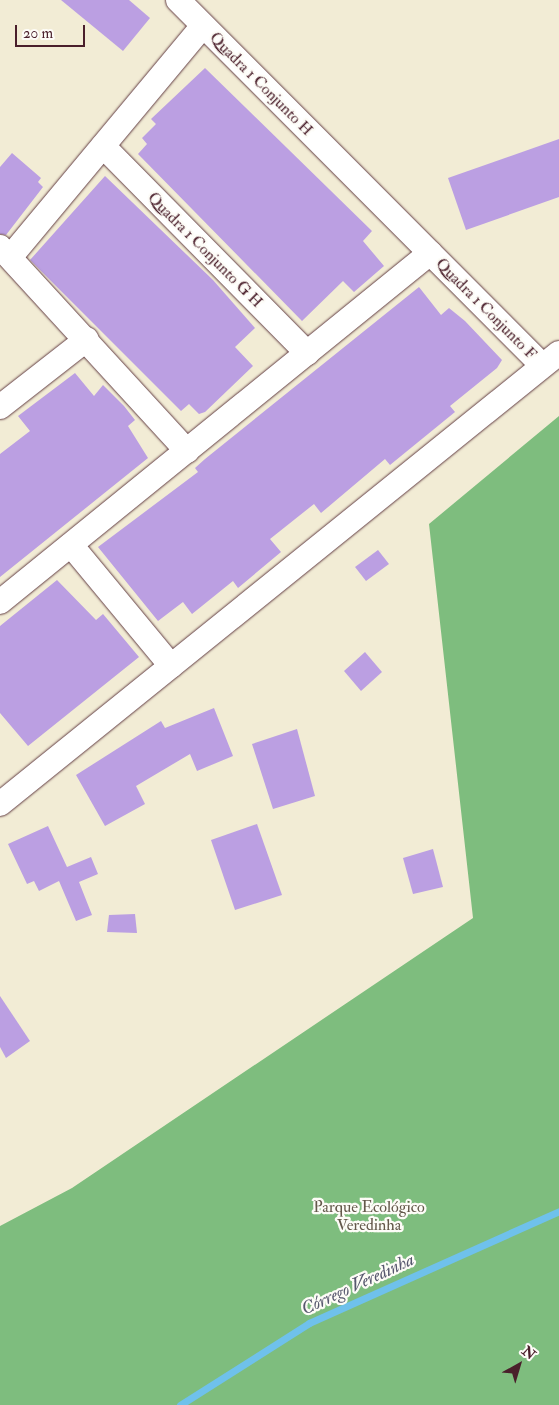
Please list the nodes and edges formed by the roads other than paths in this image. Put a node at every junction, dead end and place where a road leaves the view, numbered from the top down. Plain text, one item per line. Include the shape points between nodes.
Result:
1 (178, 0) edge
2 (203, 26) junction
3 (103, 146) junction
4 (6, 251) edge
5 (430, 253) junction
6 (87, 339) junction
7 (307, 353) junction
8 (550, 359) edge
9 (0, 407) edge
10 (187, 451) junction
11 (71, 545) junction
12 (0, 602) edge
13 (170, 666) junction
14 (0, 804) edge

1 - 2 street
2 - 3 street, Quadra 1 Conjunto H
2 - 5 street, Quadra 1 Conjunto H
3 - 4 street, Quadra 1 Conjunto H
3 - 7 street, Quadra 1 Conjunto G H
4 - 6 street
5 - 7 street
5 - 8 street, Quadra 1 Conjunto F
6 - 9 street
6 - 10 street
7 - 10 street
8 - 13 street
10 - 11 street
11 - 12 street
11 - 13 street
13 - 14 street

